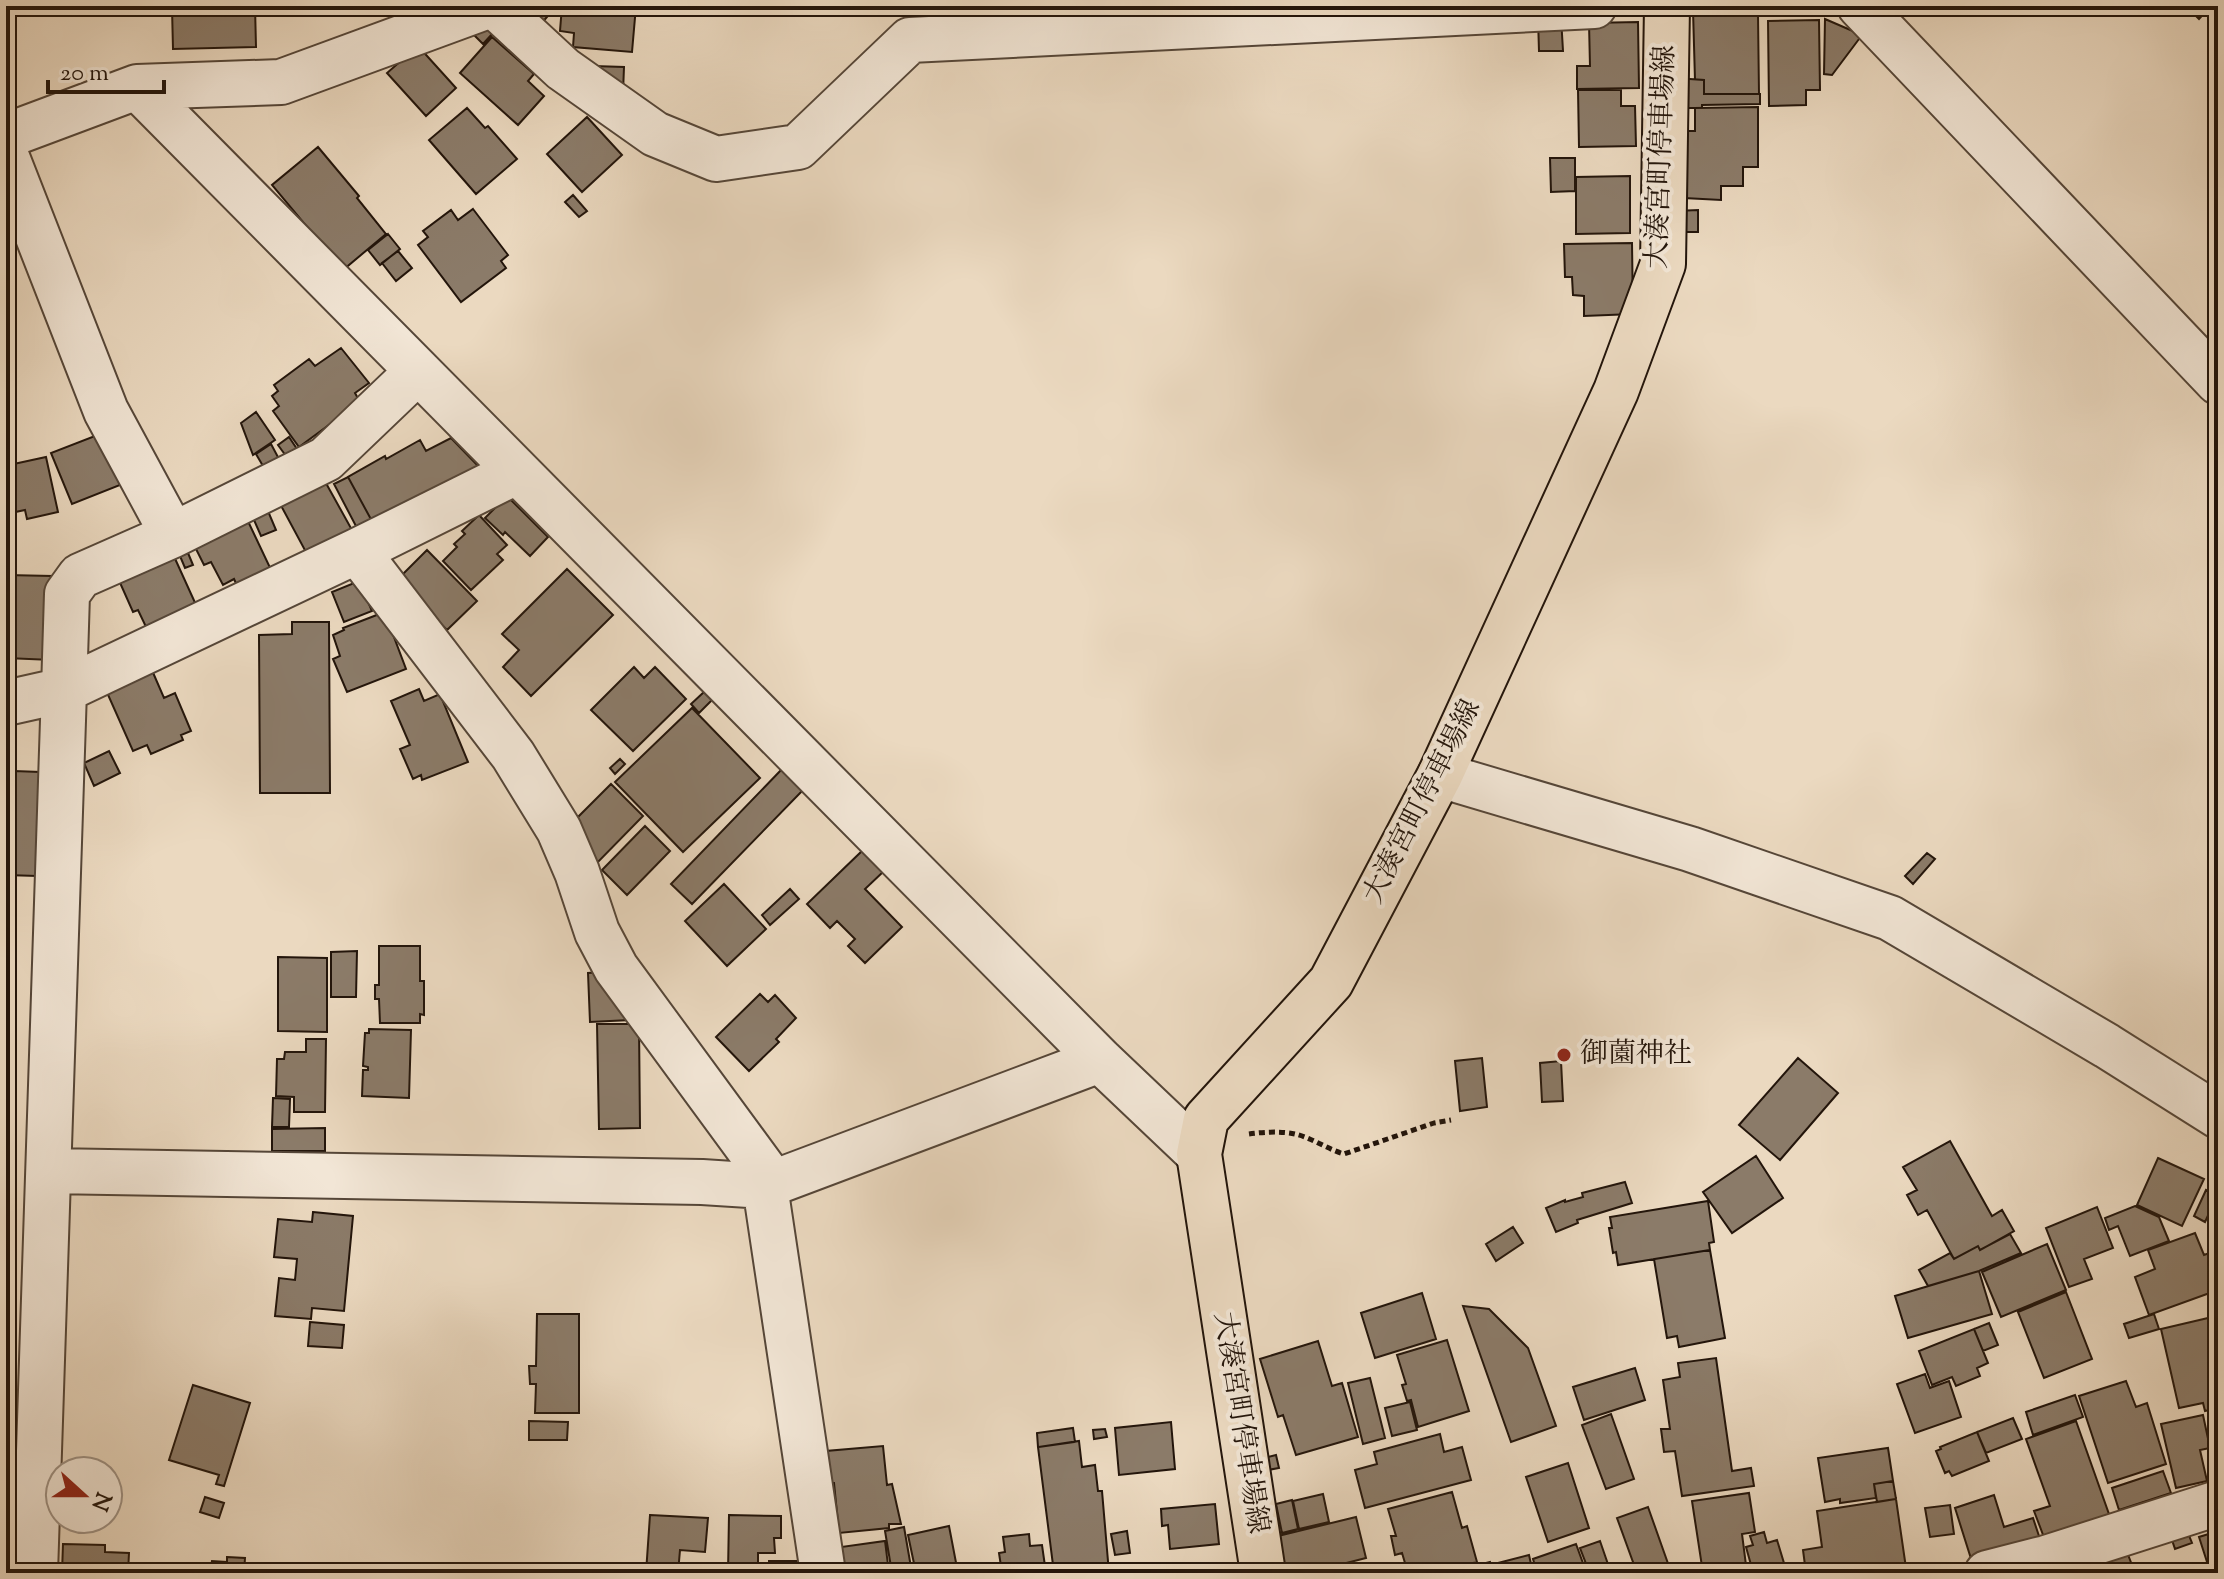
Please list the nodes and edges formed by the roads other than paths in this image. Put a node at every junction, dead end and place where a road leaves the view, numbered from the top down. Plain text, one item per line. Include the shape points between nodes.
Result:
1 (488, 6) edge
2 (495, 6) edge
3 (1594, 6) edge
4 (1667, 6) edge
5 (1860, 6) edge
6 (1076, 19) edge
7 (137, 87) junction
8 (6, 136) edge
9 (6, 155) edge
10 (417, 372) junction
11 (2218, 382) edge
12 (516, 472) junction
13 (173, 535) junction
14 (357, 551) junction
15 (64, 690) junction
16 (6, 703) edge
17 (1440, 775) junction
18 (1100, 1060) junction
19 (2218, 1116) edge
20 (1200, 1148) junction
21 (49, 1171) junction
22 (765, 1186) junction
23 (2218, 1503) edge
24 (35, 1573) edge
25 (823, 1573) edge
26 (1263, 1573) edge
27 (1987, 1573) edge

1 - 7 street via 281,82
2 - 6 street via 563,69 655,134 716,159 798,147 910,40
3 - 6 street
4 - 17 main road, 大湊宮町停車場線 via 1663,264 1616,391
5 - 11 street
7 - 8 street
7 - 10 street
9 - 13 street via 106,411
10 - 12 street
10 - 13 street via 326,459
12 - 14 street
12 - 18 street
13 - 15 street via 80,576 67,594
14 - 15 street
14 - 22 street via 513,755 559,830 616,968 765,1171
15 - 16 street
15 - 21 street
17 - 19 street via 1690,849 1890,918
17 - 20 main road, 大湊宮町停車場線 via 1331,982 1206,1119
18 - 20 street
18 - 22 street
20 - 26 main road, 大湊宮町停車場線
21 - 22 street
21 - 24 street
22 - 25 street
23 - 27 street

